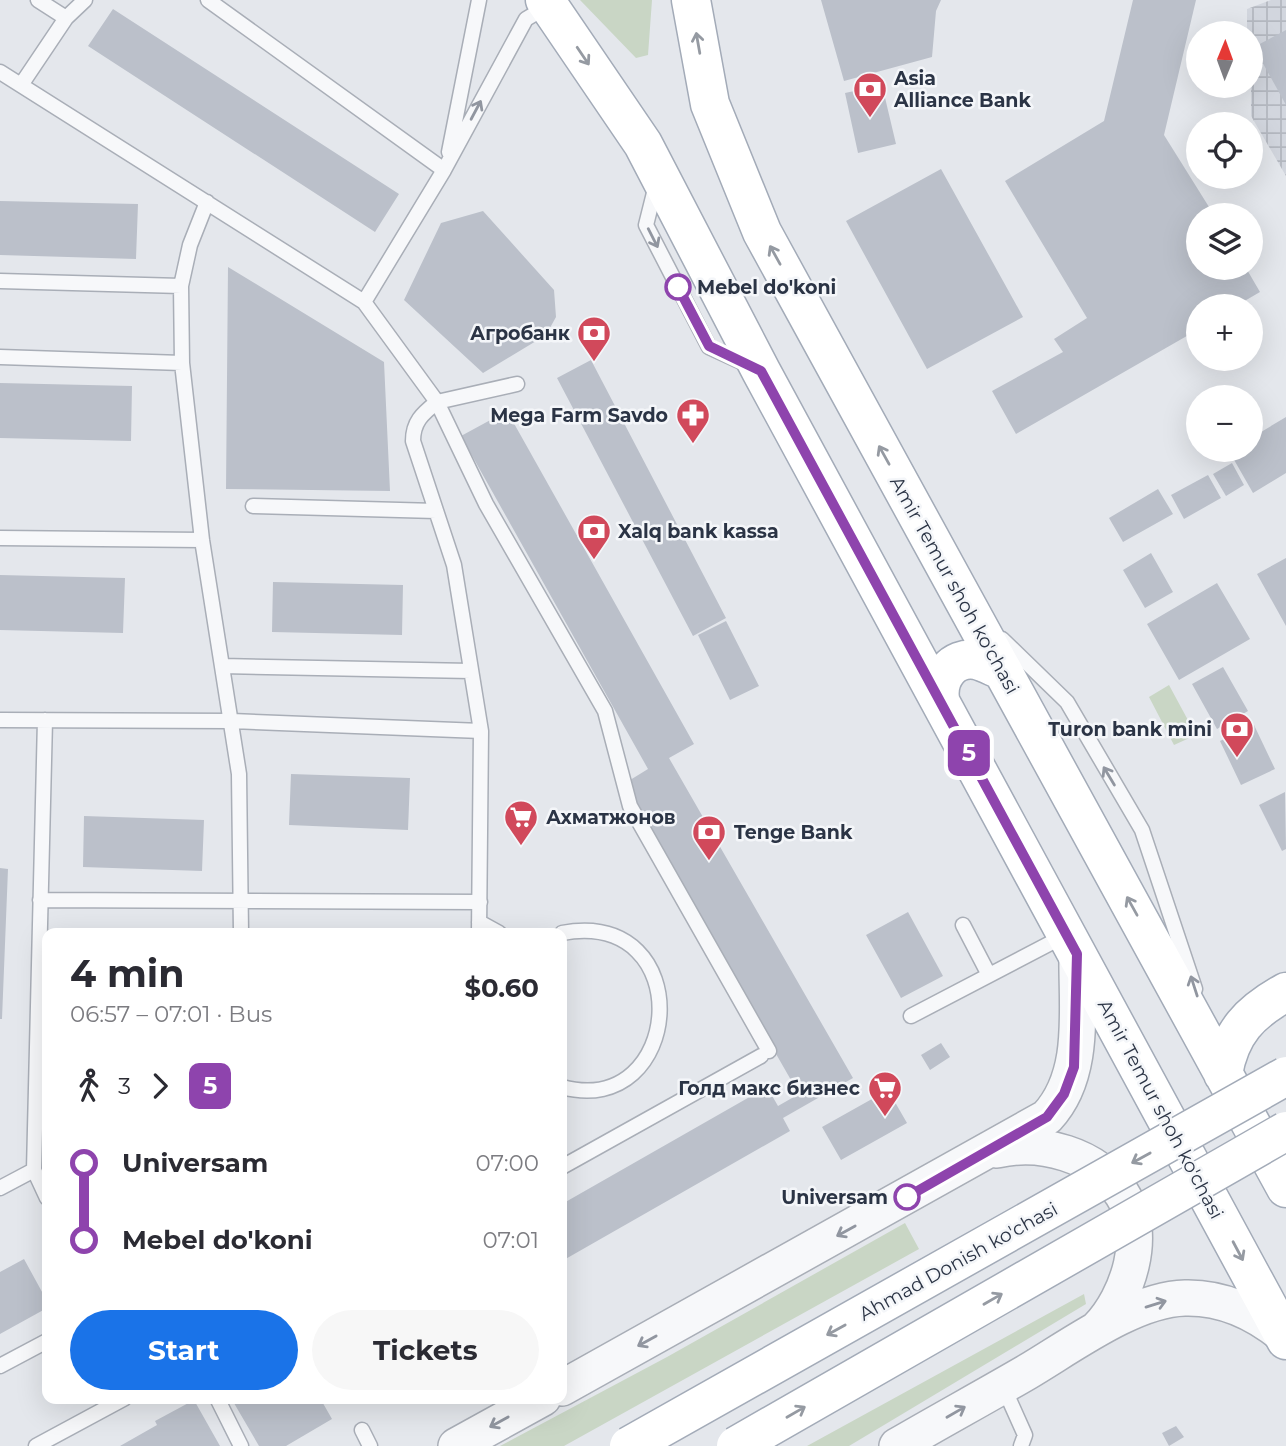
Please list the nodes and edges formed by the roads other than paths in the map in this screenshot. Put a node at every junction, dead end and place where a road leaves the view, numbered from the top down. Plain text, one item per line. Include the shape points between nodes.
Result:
1 (38, 0) edge
2 (85, 0) edge
3 (208, 0) edge
4 (479, 0) edge
5 (691, 0) edge
6 (547, 3) edge
7 (66, 18) junction
8 (0, 72) edge
9 (22, 85) junction
10 (444, 170) junction
11 (207, 202) junction
12 (0, 281) edge
13 (181, 286) junction
14 (364, 302) junction
15 (0, 356) edge
16 (182, 363) junction
17 (517, 384) dead end
18 (437, 402) junction
19 (253, 506) dead end
20 (436, 511) junction
21 (0, 538) edge
22 (202, 540) junction
23 (964, 601) junction
24 (222, 666) junction
25 (471, 671) junction
26 (1003, 671) junction
27 (940, 699) junction
28 (0, 720) edge
29 (45, 720) junction
30 (232, 721) junction
31 (481, 731) junction
32 (40, 900) junction
33 (241, 901) junction
34 (480, 902) junction
35 (963, 925) dead end
36 (479, 927) edge
37 (241, 928) edge
38 (567, 932) edge
39 (1072, 944) junction
40 (989, 975) junction
41 (1286, 992) edge
42 (42, 995) edge
43 (911, 1016) dead end
44 (42, 1056) edge
45 (1223, 1074) junction
46 (1286, 1076) edge
47 (567, 1088) edge
48 (1286, 1131) edge
49 (979, 1156) junction
50 (567, 1164) edge
51 (34, 1170) junction
52 (42, 1187) edge
53 (0, 1188) edge
54 (1286, 1188) edge
55 (1093, 1333) junction
56 (1285, 1337) edge
57 (42, 1343) edge
58 (0, 1366) edge
59 (567, 1385) edge
60 (1003, 1386) junction
61 (114, 1404) edge
62 (220, 1404) edge
63 (531, 1404) edge
64 (362, 1430) dead end
65 (36, 1446) edge
66 (241, 1446) edge
67 (370, 1446) edge
68 (456, 1446) edge
69 (629, 1446) edge
70 (736, 1446) edge
71 (897, 1446) edge
72 (1021, 1446) edge

1 - 7 lane
2 - 7 lane
3 - 10 lane
4 - 10 lane
23 -> 5 main road, Amir Temur shoh ko'chasi via 762,232 710,104
10 -> 6 lane via 526,19
6 -> 27 main road, Amir Temur shoh ko'chasi via 643,144
7 - 9 lane
8 - 9 lane
9 - 11 lane
10 - 14 lane
11 - 13 lane via 190,245
11 - 14 lane
12 - 13 lane
13 - 16 lane
14 - 18 lane
15 - 16 lane
16 - 22 lane
17 - 18 lane
18 - 20 lane via 413,427 413,441
18 - 50 lane via 486,503 605,711 630,806 765,1054
19 - 20 lane
20 - 25 lane via 454,565
21 - 22 lane
22 - 24 lane
23 - 26 main road, Amir Temur shoh ko'chasi
45 -> 23 lane via 1142,830 1067,702
24 - 25 lane
24 - 30 lane
25 - 31 lane
26 - 27 main road via 976,660 963,661 943,676
45 -> 26 main road, Amir Temur shoh ko'chasi
27 - 39 main road, Amir Temur shoh ko'chasi
28 - 29 lane
29 - 30 lane
29 - 32 lane
30 - 31 lane
30 - 33 lane via 239,774
31 - 34 lane
32 - 33 lane
32 - 42 lane
33 - 34 lane
33 - 37 lane
34 - 36 lane
35 - 40 lane
38 - 47 lane via 608,935 632,948 651,969 661,995 661,1023 654,1045 638,1068 615,1083 588,1091
39 - 40 lane
39 - 49 street via 1074,1067 1064,1094 1047,1117
39 -> 56 main road, Amir Temur shoh ko'chasi
40 - 43 lane
41 - 45 main road via 1246,1019 1230,1044
44 - 51 lane
45 - 54 main road, Amir Temur shoh ko'chasi
46 -> 69 main road, Ahmad Donish ko'chasi, bridge
70 -> 48 main road, bridge
49 - 55 street via 1016,1146 1053,1149 1092,1166 1123,1195 1133,1233 1130,1271 1117,1305
49 -> 59 street
51 - 52 lane
51 - 53 lane
55 -> 56 street via 1148,1306 1184,1298 1236,1307
55 - 60 street
57 - 58 lane
71 -> 60 street
60 - 72 lane via 1025,1435
61 - 65 lane
62 - 66 lane
63 -> 68 street
64 - 67 lane

